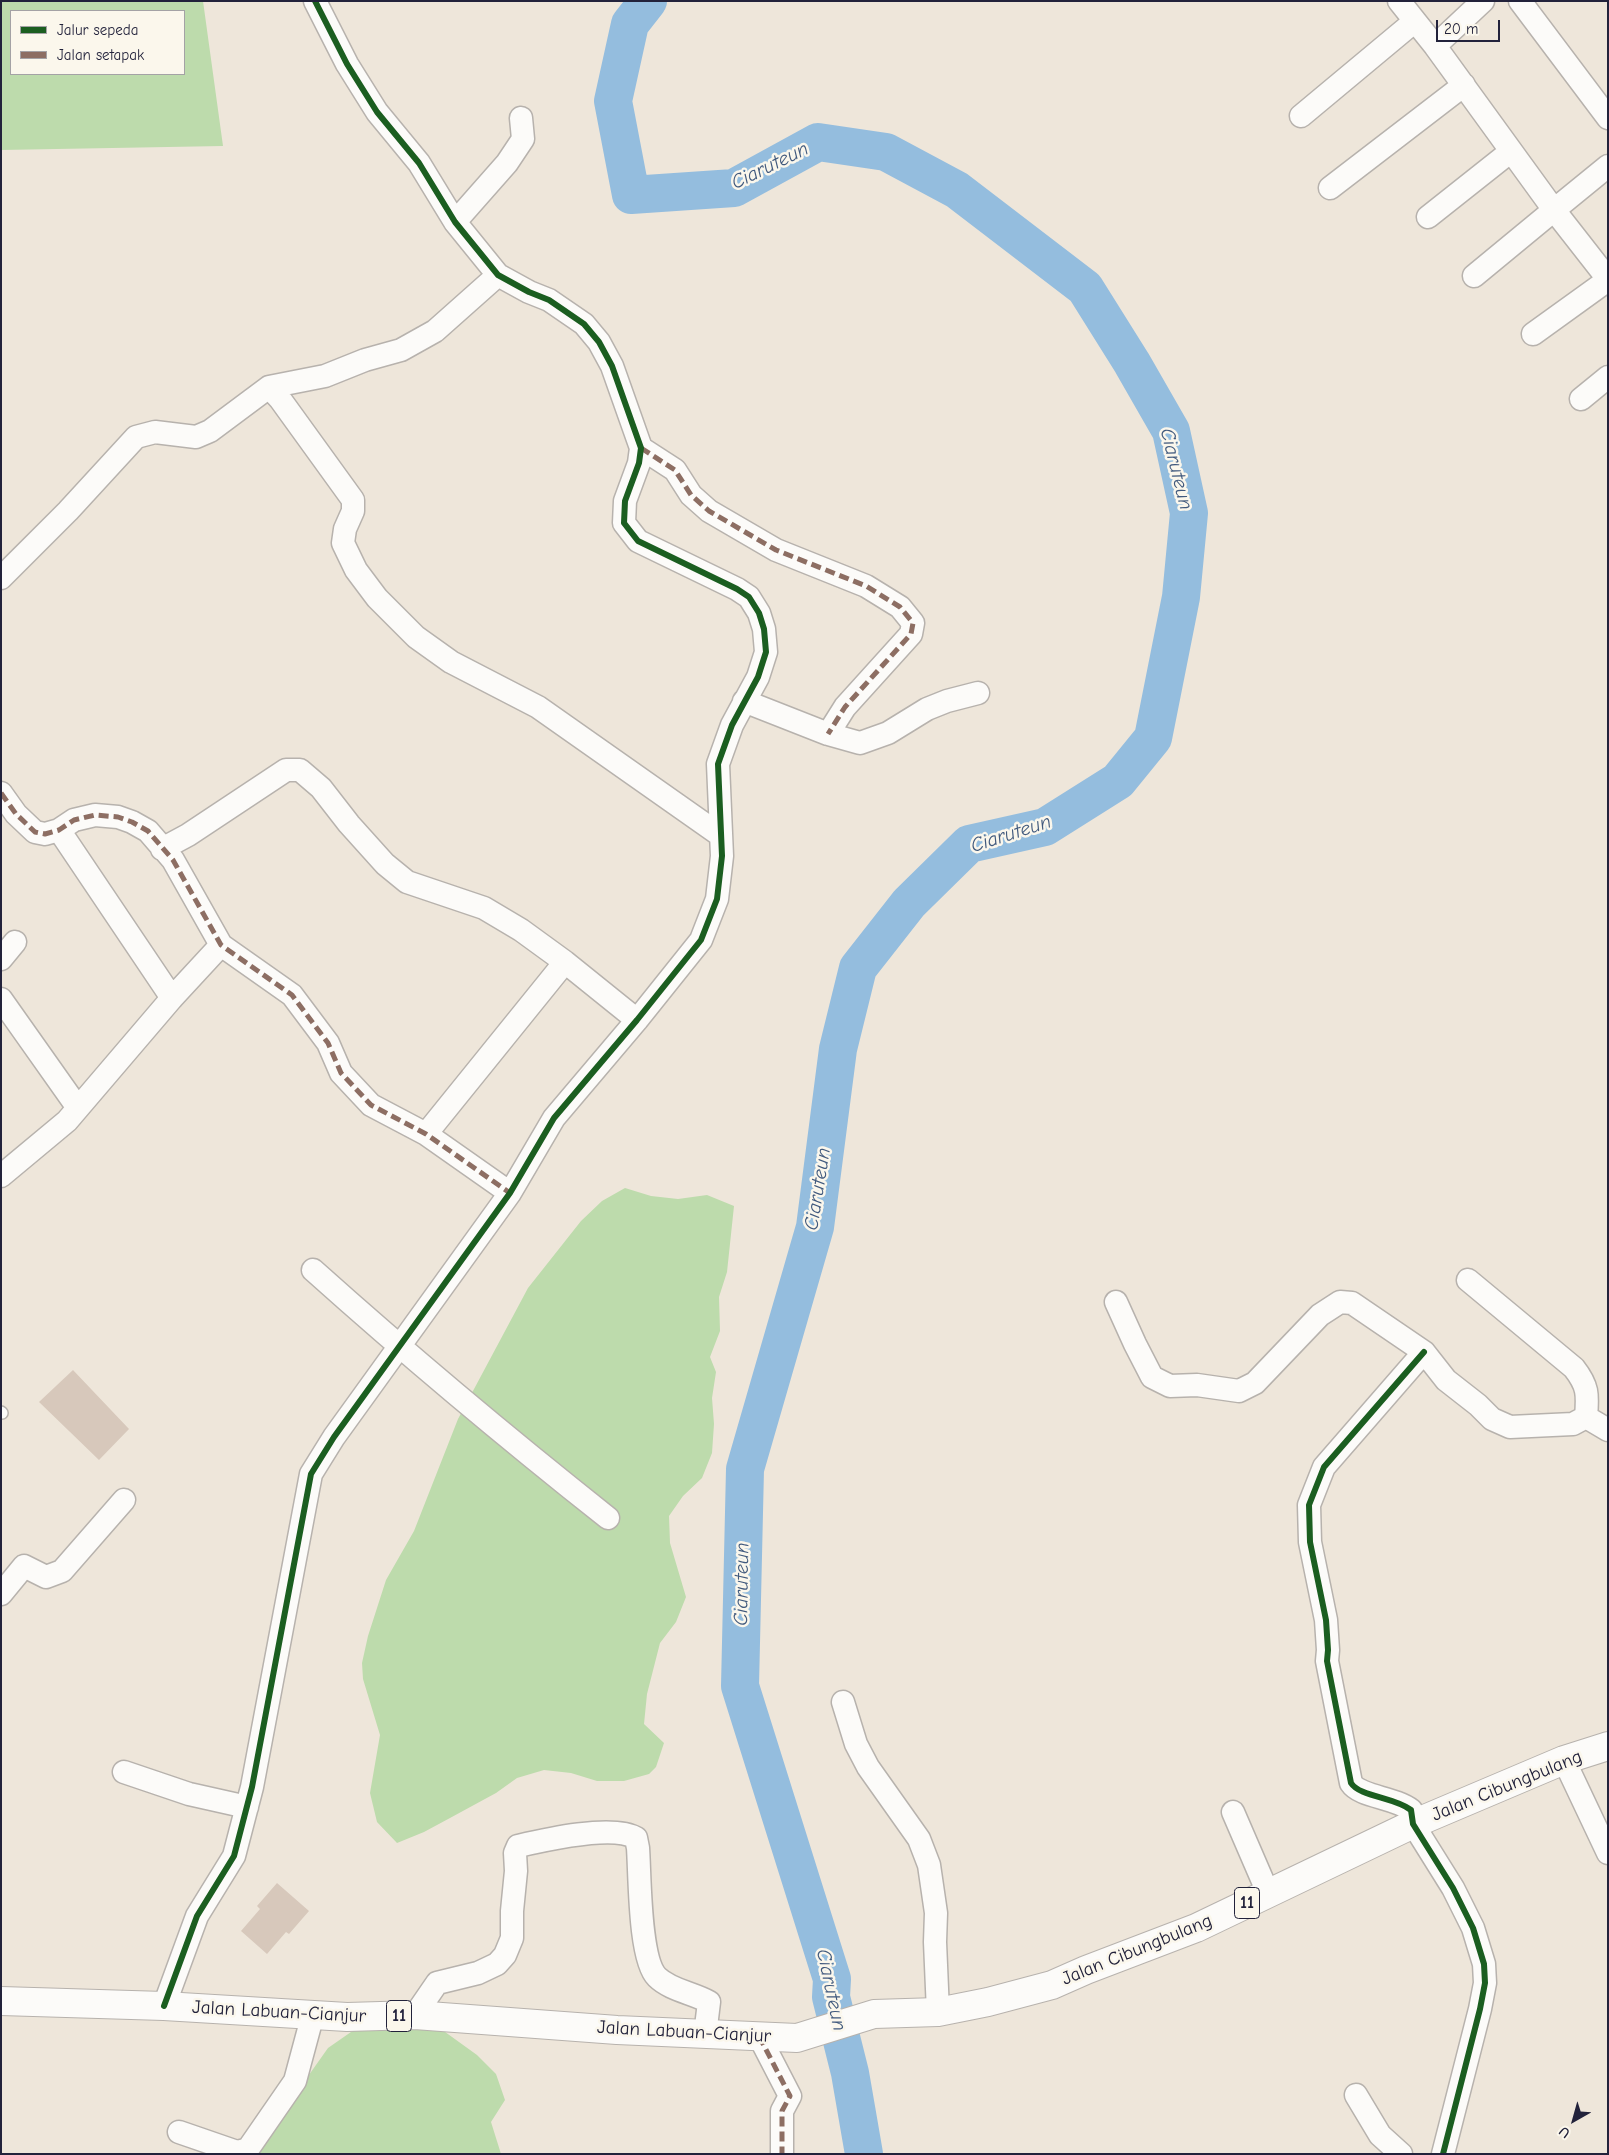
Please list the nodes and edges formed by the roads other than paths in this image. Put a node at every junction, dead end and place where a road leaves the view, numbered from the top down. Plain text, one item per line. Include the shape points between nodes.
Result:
1 (315, 1) edge
2 (1399, 1) edge
3 (1483, 1) edge
4 (1520, 1) edge
5 (1415, 21) junction
6 (1435, 46) junction
7 (1464, 86) junction
8 (1301, 116) dead end
9 (520, 118) dead end
10 (1608, 118) edge
11 (1510, 152) junction
12 (1608, 166) edge
13 (1330, 188) dead end
14 (1554, 210) junction
15 (1428, 217) dead end
16 (455, 222) junction
17 (498, 275) junction
18 (1474, 276) dead end
19 (1608, 280) edge
20 (1533, 334) dead end
21 (1608, 377) edge
22 (269, 387) junction
23 (1581, 399) dead end
24 (641, 448) junction
25 (1, 578) edge
26 (978, 692) dead end
27 (744, 701) junction
28 (828, 734) junction
29 (1, 793) edge
30 (59, 830) junction
31 (720, 835) junction
32 (162, 849) junction
33 (221, 945) junction
34 (565, 962) junction
35 (172, 998) junction
36 (1, 999) edge
37 (637, 1020) junction
38 (78, 1108) junction
39 (426, 1134) junction
40 (1, 1176) edge
41 (510, 1193) junction
42 (313, 1270) dead end
43 (1468, 1280) dead end
44 (1116, 1302) dead end
45 (399, 1347) junction
46 (1424, 1352) junction
47 (1586, 1417) junction
48 (1608, 1430) edge
49 (124, 1500) dead end
50 (608, 1518) dead end
51 (1, 1594) edge
52 (843, 1702) dead end
53 (1608, 1746) edge
54 (1564, 1760) junction
55 (124, 1772) dead end
56 (247, 1807) junction
57 (1233, 1812) dead end
58 (1413, 1824) junction
59 (1608, 1854) edge
60 (1268, 1893) junction
61 (1, 2001) edge
62 (164, 2006) junction
63 (938, 2012) junction
64 (313, 2014) junction
65 (415, 2015) junction
66 (705, 2035) junction
67 (760, 2036) junction
68 (797, 2038) joint
69 (1356, 2095) dead end
70 (179, 2132) dead end
71 (782, 2154) edge
72 (1402, 2154) edge
73 (1442, 2154) edge

1 - 16 street via 377,112 419,164
2 - 5 street
3 - 6 street
4 - 10 street
5 - 6 street
5 - 8 street
6 - 7 street
7 - 11 street
7 - 13 street
9 - 16 street via 523,139 507,163
11 - 14 street
11 - 15 street
12 - 14 street
14 - 18 street
14 - 19 street
16 - 17 street
17 - 22 street via 435,330 400,350 325,376
17 - 24 street via 550,300 584,324 599,342 612,366
19 - 20 street
21 - 23 street
22 - 25 street via 210,431 196,437 155,432 136,437
22 - 31 street via 352,500 353,511 343,543 356,570 377,598 416,637 451,662 538,707
24 - 27 street via 640,463 625,502 624,523 638,541 737,589 749,598 759,613 766,652 758,677
24 - 28 street via 675,470 691,495 709,511 776,550 866,586 900,607 913,623 911,634 845,707
26 - 28 street via 927,709 888,733 860,743
27 - 28 street
27 - 31 street via 718,764
29 - 30 street via 35,832 44,834
30 - 32 street via 74,820 118,817 148,831
30 - 35 street
31 - 37 street via 722,856 717,899 701,940
32 - 33 street via 188,884
32 - 34 street via 286,770 300,770 321,788 385,864 407,882 484,908
33 - 35 street
33 - 39 street via 292,995 328,1043 341,1073 370,1105
34 - 37 street
34 - 39 street
35 - 38 street
36 - 38 street
37 - 41 street via 554,1118
38 - 40 street via 67,1122
39 - 41 street
41 - 45 street
42 - 45 street
43 - 47 street via 1574,1368 1584,1381 1588,1398
44 - 46 street via 1152,1377 1170,1386 1197,1385 1240,1391 1255,1383 1320,1315 1340,1302 1352,1303
45 - 50 street
45 - 56 street via 311,1474
46 - 47 street via 1446,1380 1492,1418 1510,1427 1572,1424
46 - 58 street via 1324,1467 1309,1505 1310,1542 1326,1620 1327,1661 1351,1783 1358,1790 1403,1804 1411,1810
47 - 48 street
49 - 51 street via 62,1571 46,1576 24,1566
52 - 63 street via 856,1744 868,1767 919,1839 929,1865 936,1913
53 - 54 highway, Jalan Cibungbulang / 11
54 - 58 highway, Jalan Cibungbulang / 11
54 - 59 street
55 - 56 street via 189,1794
56 - 62 street via 234,1856 197,1916
57 - 60 street
58 - 60 highway, Jalan Cibungbulang / 11
58 - 73 street via 1453,1888 1473,1928 1484,1964 1485,1983 1480,2009
60 - 63 highway, Jalan Cibungbulang / 11 via 1196,1928 1052,1985
61 - 62 highway, Jalan Labuan-Cianjur / 11
62 - 64 highway, Jalan Labuan-Cianjur / 11
63 - 68 highway, Jalan Cibungbulang / 11 via 874,2014
64 - 65 highway, Jalan Labuan-Cianjur / 11 via 347,2017
64 - 70 street via 296,2081 248,2149 237,2152
65 - 66 highway, Jalan Labuan-Cianjur / 11
65 - 66 street via 437,1983 478,1973 505,1955 512,1938 515,1853 518,1846 552,1837 614,1832 631,1834 636,1838 642,1921 648,1958 655,1976 666,1985 708,2002
66 - 67 highway, Jalan Labuan-Cianjur / 11
67 - 68 highway, Jalan Labuan-Cianjur / 11
67 - 71 street via 790,2096 782,2111
69 - 72 street via 1380,2135

